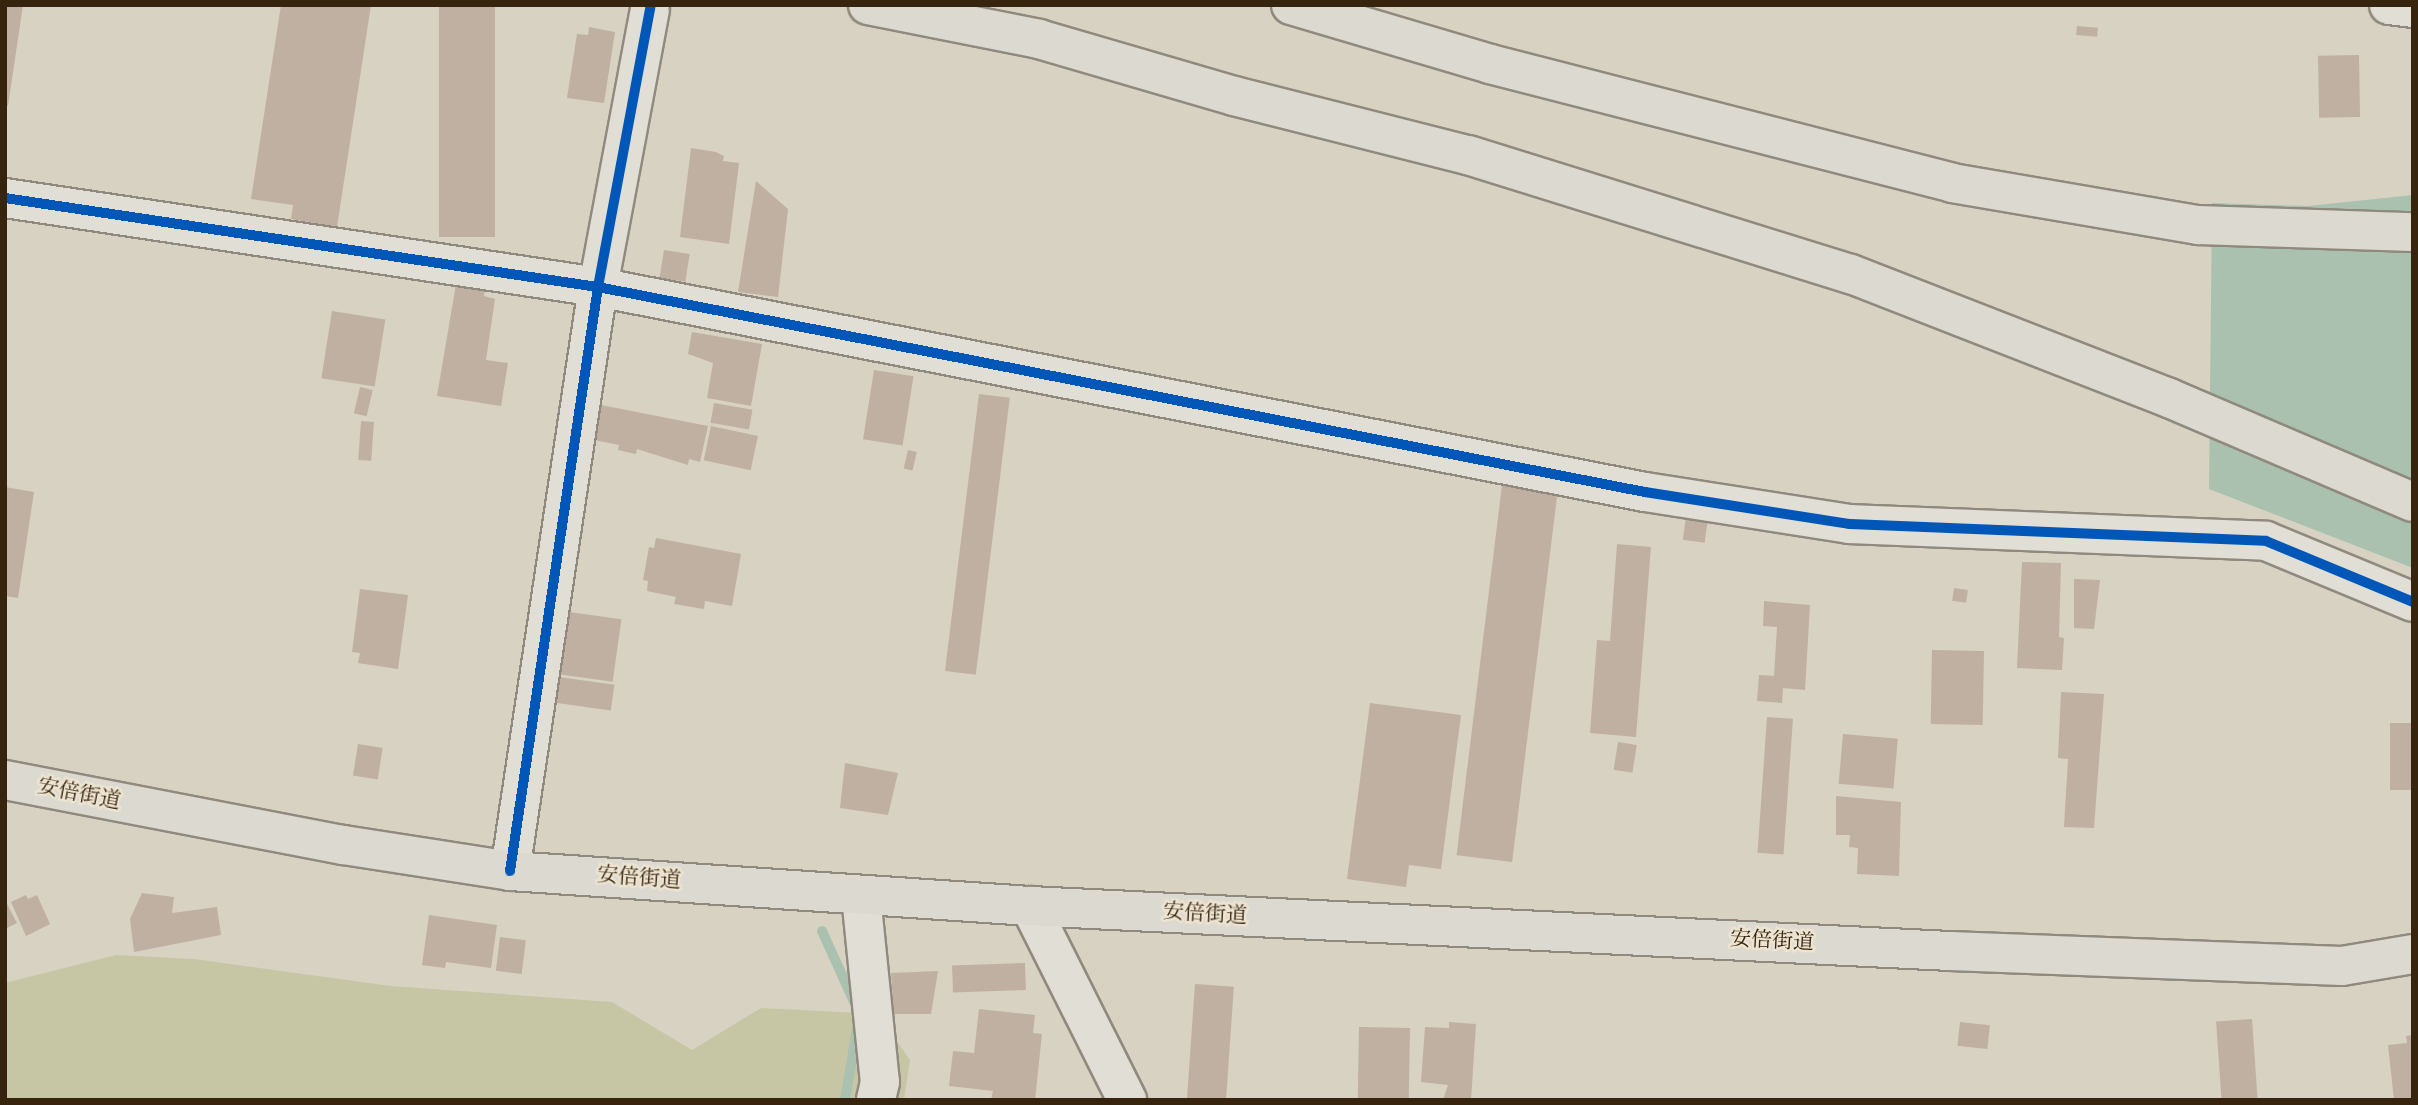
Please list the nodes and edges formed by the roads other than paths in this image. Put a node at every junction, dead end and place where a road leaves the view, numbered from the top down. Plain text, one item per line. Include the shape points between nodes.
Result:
1 (867, 5) edge
2 (956, 5) edge
3 (1290, 5) edge
4 (2389, 5) edge
5 (2413, 8) edge
6 (650, 10) dead end
7 (1039, 39) junction
8 (5, 198) edge
9 (2413, 219) edge
10 (2354, 230) junction
11 (2413, 232) edge
12 (598, 286) junction
13 (2346, 474) junction
14 (2413, 495) edge
15 (2413, 502) edge
16 (2413, 602) edge
17 (5, 780) edge
18 (510, 871) junction
19 (861, 896) junction
20 (1030, 906) junction
21 (2413, 954) edge
22 (876, 1100) edge
23 (1126, 1100) edge

1 - 7 main road
2 - 7 main road
3 - 10 main road via 1490,64 1952,183 2198,225
4 - 5 street
6 - 12 street
7 - 13 main road via 1234,96 1468,155 1851,274 2169,398
8 - 12 street
9 - 10 main road
10 - 11 main road
12 - 16 street via 1645,492 1849,524 2266,541
12 - 18 street
13 - 14 main road
13 - 15 main road
17 - 18 main road, 安倍街道 via 343,845
18 - 19 main road, 安倍街道
19 - 20 main road, 安倍街道
19 - 22 street via 880,1082
20 - 21 main road, 安倍街道 via 2342,965
20 - 23 street

